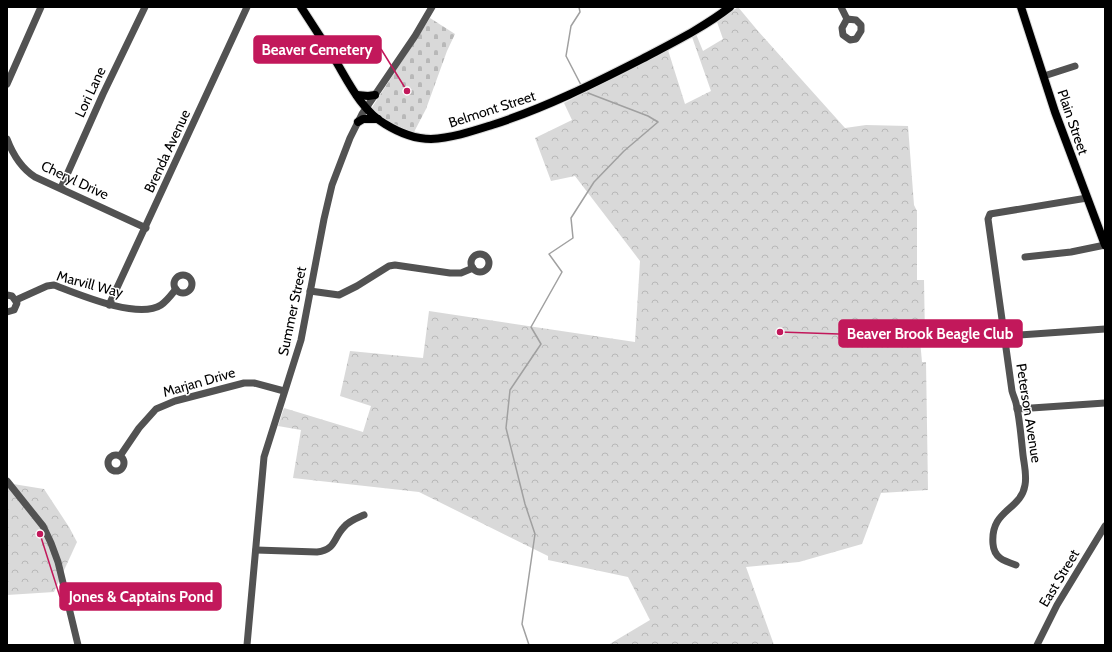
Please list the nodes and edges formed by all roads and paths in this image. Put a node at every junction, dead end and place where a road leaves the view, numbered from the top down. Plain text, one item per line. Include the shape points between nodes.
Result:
1 (41, 7) edge
2 (144, 7) edge
3 (247, 7) edge
4 (301, 7) edge
5 (432, 7) edge
6 (730, 7) edge
7 (841, 7) edge
8 (1022, 7) edge
9 (846, 19) dead end
10 (1075, 66) dead end
11 (1044, 76) junction
12 (7, 84) edge
13 (357, 95) junction
14 (375, 95) junction
15 (366, 108) junction
16 (378, 120) junction
17 (358, 122) junction
18 (7, 139) edge
19 (61, 188) junction
20 (1087, 198) junction
21 (146, 228) junction
22 (1105, 245) edge
23 (1025, 257) dead end
24 (473, 268) dead end
25 (176, 289) dead end
26 (310, 291) junction
27 (7, 295) edge
28 (16, 300) junction
29 (109, 305) junction
30 (7, 312) edge
31 (1105, 329) edge
32 (1005, 336) junction
33 (284, 391) junction
34 (1105, 402) edge
35 (1017, 409) junction
36 (120, 456) dead end
37 (7, 481) edge
38 (364, 515) dead end
39 (1105, 526) edge
40 (256, 550) junction
41 (1016, 565) dead end
42 (78, 645) edge
43 (247, 645) edge
44 (1037, 645) edge

1 - 12 street
2 - 19 street, Lori Lane
3 - 21 street, Brenda Avenue
4 - 13 main road, Belmont Street
5 - 14 street, Summer Street
6 - 16 main road, Belmont Street via 672,43 571,94 488,126 452,136 426,138 406,134
7 - 9 street
8 - 11 main road, Plain Street
10 - 11 street
11 - 20 main road, Plain Street
13 - 14 main road
13 - 15 main road, Belmont Street
14 - 15 street, Summer Street
15 - 16 main road, Belmont Street
15 - 17 street, Summer Street
16 - 17 main road
17 - 26 street, Summer Street via 330,190
18 - 19 street, Cheryl Drive via 16,159 25,169 35,177
19 - 21 street, Cheryl Drive
20 - 22 main road, Plain Street
20 - 32 street, Peterson Avenue via 990,214 988,217
21 - 29 street, Brenda Avenue
22 - 23 street
24 - 26 street via 461,273 450,273 395,264 339,295
25 - 29 street, Marvill Way via 161,305 153,308
26 - 33 street, Summer Street via 301,340
27 - 28 street
28 - 29 street, Marvill Way via 54,285
28 - 30 street, Marvill Way via 16,308 12,312
31 - 32 street
32 - 35 street, Peterson Avenue via 1012,391
33 - 36 street, Marjan Drive via 244,382 168,403 148,417
33 - 40 street, Summer Street via 264,457
34 - 35 street
35 - 41 street, Peterson Avenue via 1026,483 1019,500 1004,512 996,523 993,535 996,554
37 - 42 street via 43,526 51,542
38 - 40 street via 345,525 333,545 325,551
39 - 44 street, East Street via 1057,605
40 - 43 street, Summer Street

